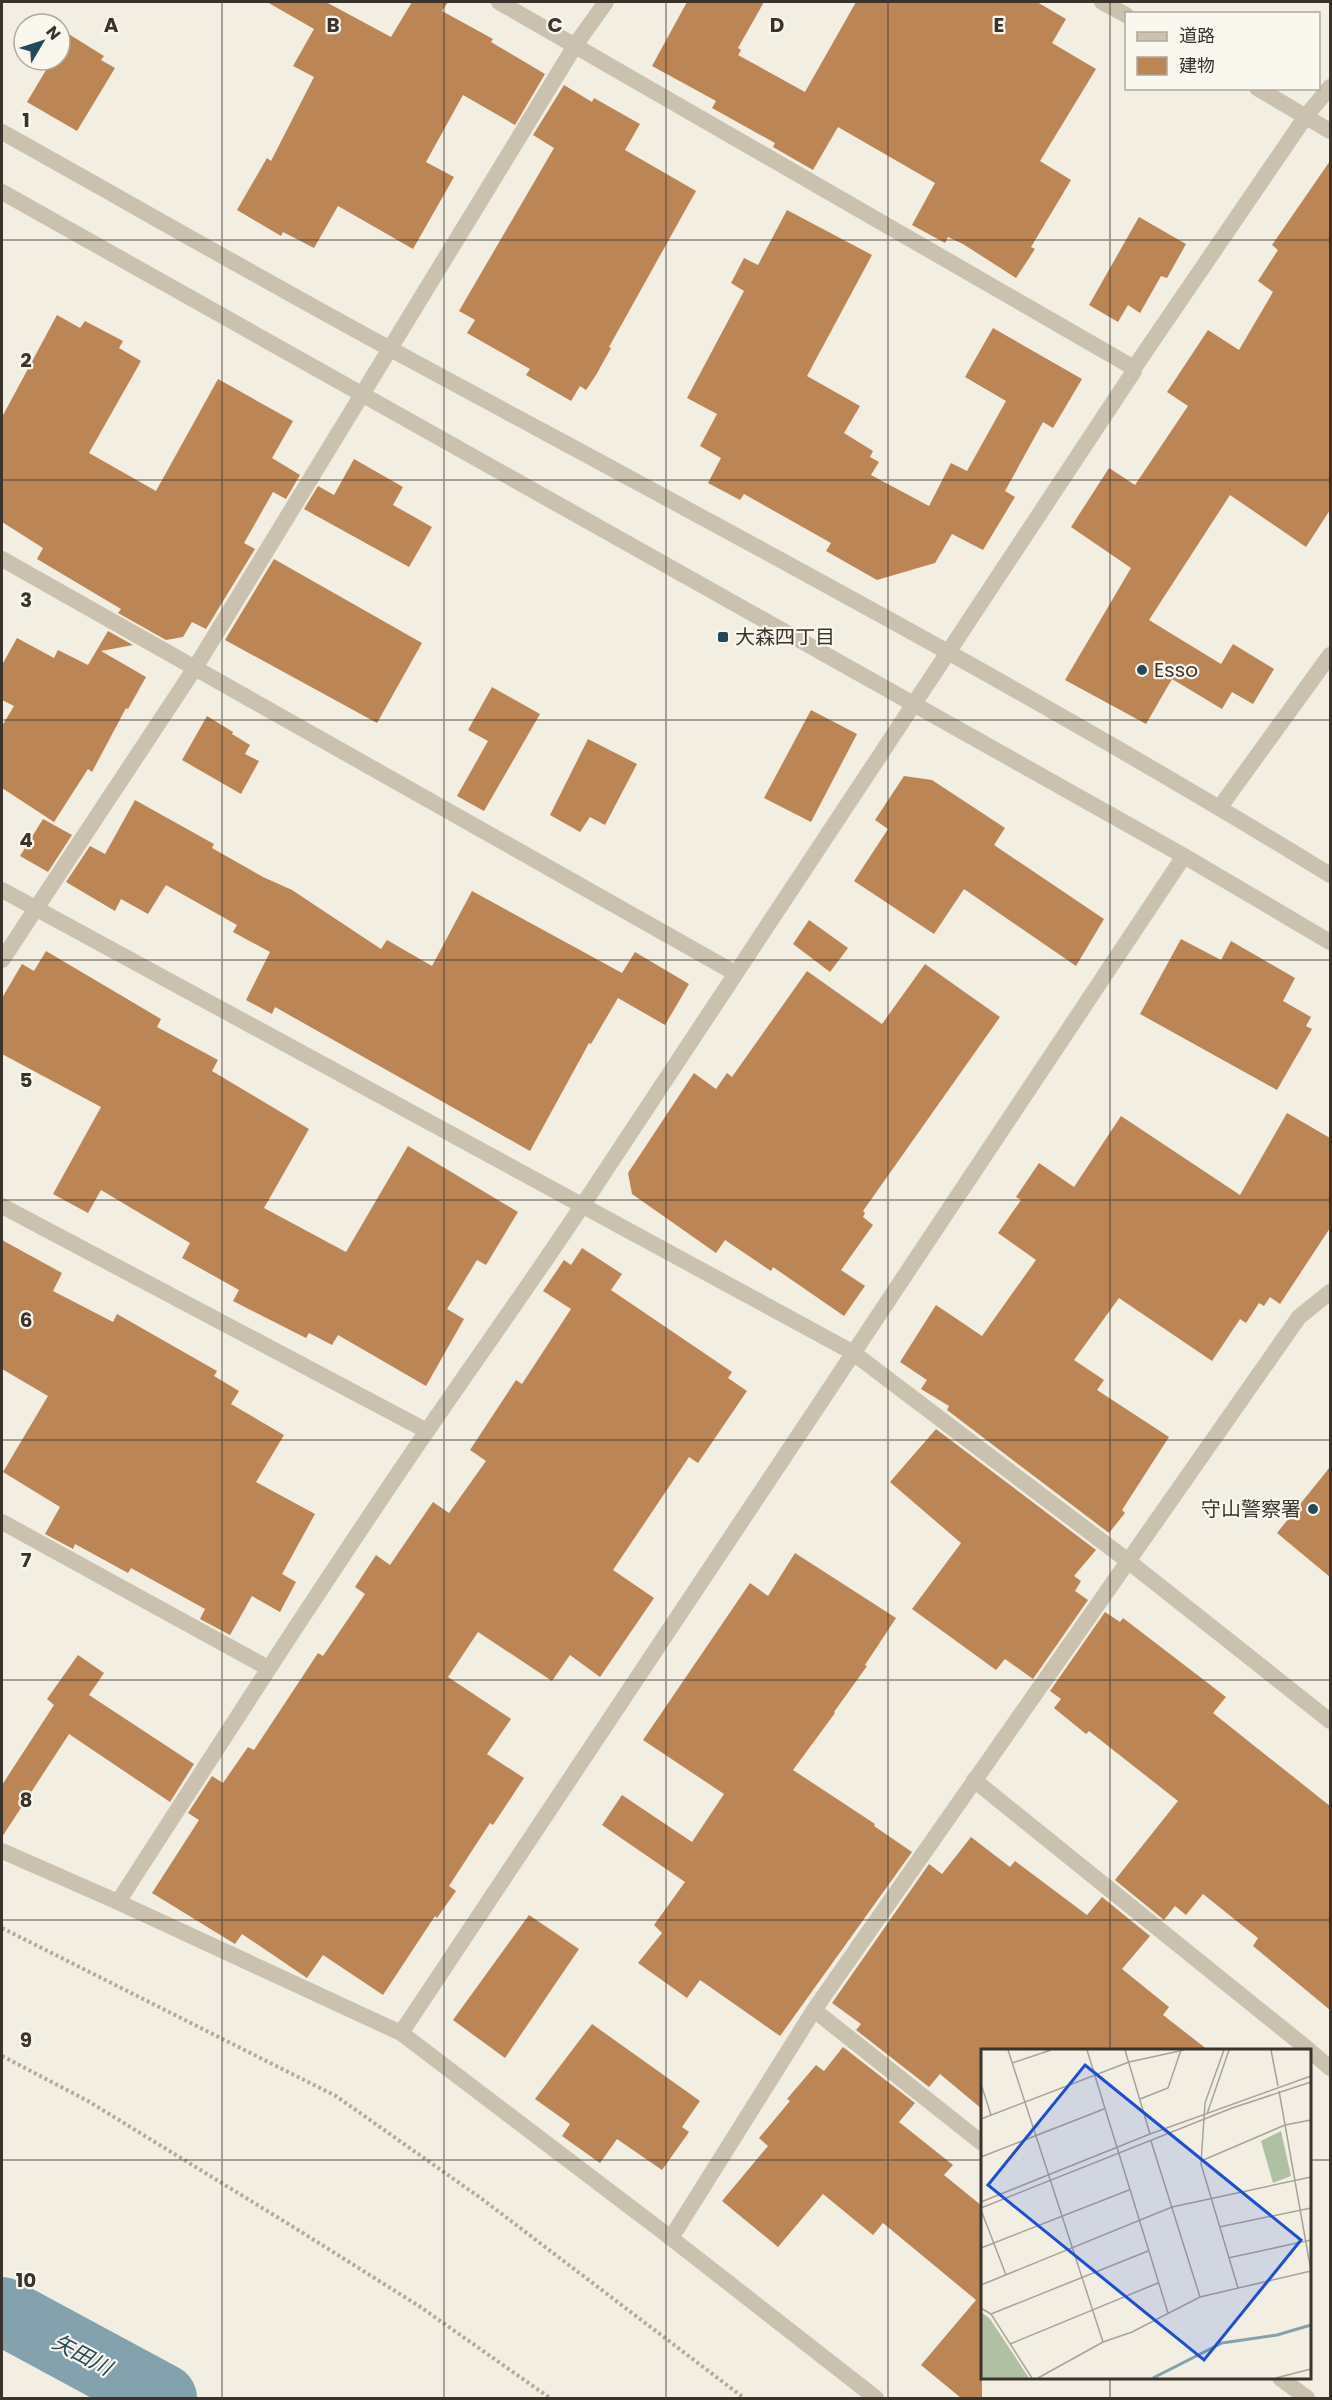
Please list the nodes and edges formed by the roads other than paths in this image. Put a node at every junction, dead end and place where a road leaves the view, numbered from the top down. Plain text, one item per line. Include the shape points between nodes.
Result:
1 (499, 2) edge
2 (606, 2) edge
3 (1102, 2) edge
4 (1125, 14) edge
5 (576, 44) junction
6 (1330, 87) edge
7 (1260, 90) edge
8 (1305, 116) junction
9 (1330, 131) edge
10 (2, 132) edge
11 (2, 192) edge
12 (390, 349) junction
13 (1134, 368) junction
14 (363, 393) junction
15 (2, 559) edge
16 (949, 651) junction
17 (1330, 656) edge
18 (195, 668) junction
19 (915, 706) junction
20 (1220, 807) junction
21 (1184, 856) junction
22 (1330, 875) edge
23 (2, 890) edge
24 (37, 910) junction
25 (1330, 942) edge
26 (2, 960) edge
27 (735, 973) junction
28 (2, 1206) edge
29 (582, 1206) junction
30 (1326, 1301) edge
31 (852, 1352) junction
32 (427, 1431) junction
33 (2, 1522) edge
34 (1128, 1561) junction
35 (268, 1668) junction
36 (1330, 1721) edge
37 (974, 1780) junction
38 (2, 1851) edge
39 (118, 1902) junction
40 (814, 2010) junction
41 (401, 2033) junction
42 (1307, 2049) edge
43 (1311, 2053) edge
44 (1330, 2068) edge
45 (981, 2142) edge
46 (671, 2238) junction
47 (1281, 2379) edge
48 (876, 2398) edge
49 (1307, 2398) edge

1 - 5 street
2 - 5 street
3 - 4 street
5 - 12 street
5 - 13 street
6 - 8 street
7 - 8 street
8 - 9 street
8 - 13 street
10 - 12 street
11 - 14 street
12 - 14 street
12 - 16 street
13 - 16 street
14 - 18 street
14 - 19 street
15 - 18 street
16 - 19 street
16 - 20 street
17 - 20 street
18 - 24 street
18 - 27 street
19 - 21 street
19 - 27 street
20 - 22 street
21 - 25 street
21 - 31 street
23 - 24 street
24 - 26 street
24 - 29 street
27 - 29 street
28 - 32 street
29 - 31 street
29 - 32 street
30 - 34 street via 1299,1317
31 - 34 street
31 - 41 street
32 - 35 street
33 - 35 street
34 - 36 street
34 - 37 street
35 - 39 street
37 - 40 street
37 - 42 street
38 - 39 street
39 - 41 street
40 - 45 street
40 - 46 street
41 - 46 street
43 - 44 street
46 - 48 street
47 - 49 street

